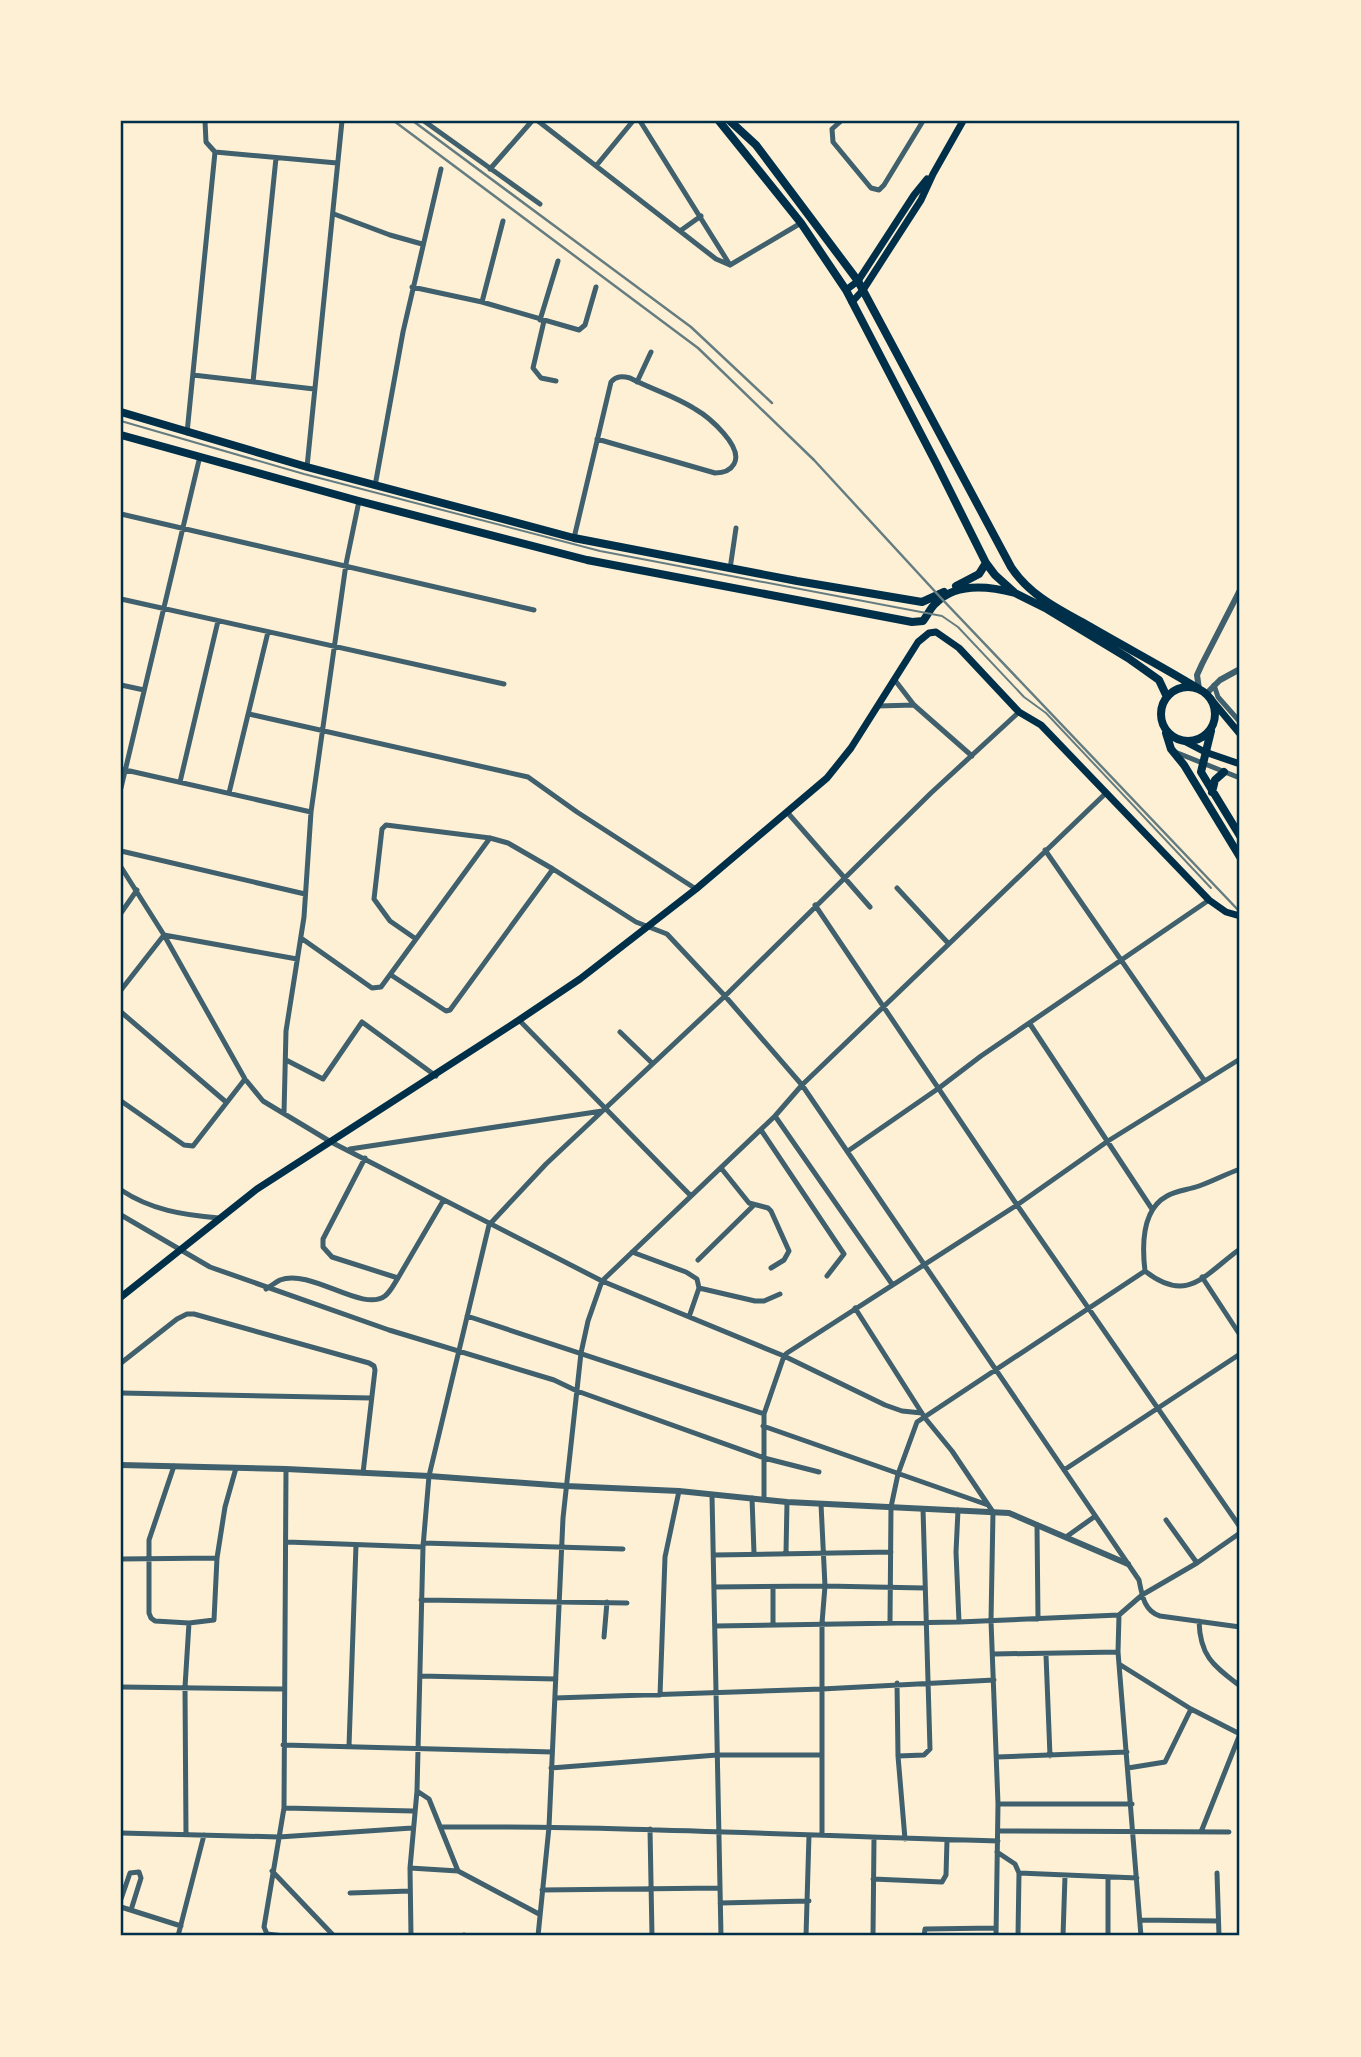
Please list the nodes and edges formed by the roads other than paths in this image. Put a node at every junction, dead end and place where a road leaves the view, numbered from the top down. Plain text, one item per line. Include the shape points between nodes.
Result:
1 (205, 121) edge
2 (342, 121) edge
3 (424, 121) edge
4 (532, 121) edge
5 (538, 121) edge
6 (633, 121) edge
7 (640, 121) edge
8 (719, 121) edge
9 (730, 121) edge
10 (841, 121) edge
11 (923, 121) edge
12 (963, 121) edge
13 (215, 152) junction
14 (276, 158) junction
15 (337, 163) junction
16 (596, 166) junction
17 (441, 169) dead end
18 (490, 169) junction
19 (933, 174) junction
20 (540, 204) dead end
21 (334, 214) junction
22 (701, 216) junction
23 (503, 221) dead end
24 (801, 223) junction
25 (680, 231) junction
26 (422, 244) junction
27 (558, 261) dead end
28 (730, 265) junction
29 (858, 281) junction
30 (412, 287) junction
31 (596, 287) dead end
32 (846, 290) junction
33 (863, 290) junction
34 (482, 302) junction
35 (852, 302) junction
36 (542, 320) junction
37 (651, 352) dead end
38 (193, 375) junction
39 (556, 381) dead end
40 (253, 382) junction
41 (638, 382) junction
42 (915, 386) junction
43 (314, 389) junction
44 (900, 394) junction
45 (121, 412) edge
46 (187, 433) junction
47 (121, 435) edge
48 (597, 439) junction
49 (952, 455) junction
50 (200, 456) junction
51 (936, 463) junction
52 (307, 467) junction
53 (375, 486) junction
54 (359, 502) junction
55 (121, 514) edge
56 (987, 520) junction
57 (185, 527) junction
58 (736, 528) dead end
59 (970, 530) junction
60 (574, 538) junction
61 (986, 563) junction
62 (346, 564) junction
63 (730, 569) junction
64 (1240, 590) edge
65 (1015, 593) junction
66 (121, 599) edge
67 (164, 609) junction
68 (534, 610) dead end
69 (218, 621) junction
70 (268, 632) junction
71 (335, 647) junction
72 (1240, 669) edge
73 (894, 679) junction
74 (504, 684) dead end
75 (121, 685) edge
76 (1214, 685) junction
77 (144, 690) junction
78 (1205, 694) junction
79 (1167, 697) junction
80 (914, 705) junction
81 (878, 706) junction
82 (1019, 712) junction
83 (249, 714) junction
84 (1240, 722) edge
85 (1212, 728) junction
86 (1165, 730) junction
87 (323, 732) junction
88 (1240, 734) edge
89 (1184, 741) junction
90 (1172, 751) junction
91 (1205, 752) junction
92 (972, 756) junction
93 (1202, 762) junction
94 (1240, 764) edge
95 (123, 769) edge
96 (1224, 772) junction
97 (1240, 778) edge
98 (180, 782) junction
99 (121, 788) edge
100 (1212, 792) junction
101 (229, 793) junction
102 (1106, 793) junction
103 (311, 812) junction
104 (787, 812) junction
105 (1240, 836) edge
106 (490, 838) junction
107 (1045, 850) junction
108 (121, 851) edge
109 (1240, 857) edge
110 (121, 867) edge
111 (553, 869) junction
112 (844, 879) junction
113 (897, 888) dead end
114 (696, 889) junction
115 (137, 890) junction
116 (305, 894) junction
117 (1209, 900) junction
118 (816, 905) junction
119 (870, 907) dead end
120 (121, 913) edge
121 (1236, 915) edge
122 (1240, 922) edge
123 (648, 926) junction
124 (164, 934) junction
125 (301, 938) junction
126 (416, 939) junction
127 (948, 943) junction
128 (297, 959) junction
129 (1121, 960) junction
130 (391, 975) junction
131 (121, 990) edge
132 (725, 996) junction
133 (884, 1006) junction
134 (121, 1012) edge
135 (519, 1020) junction
136 (1030, 1024) junction
137 (620, 1032) dead end
138 (1240, 1059) edge
139 (286, 1060) junction
140 (653, 1063) junction
141 (436, 1076) junction
142 (245, 1079) junction
143 (1205, 1080) junction
144 (802, 1085) junction
145 (939, 1088) junction
146 (121, 1101) edge
147 (226, 1102) junction
148 (604, 1110) junction
149 (284, 1113) junction
150 (775, 1116) junction
151 (761, 1130) junction
152 (1108, 1141) junction
153 (331, 1142) junction
154 (348, 1150) junction
155 (848, 1151) junction
156 (365, 1158) junction
157 (721, 1168) junction
158 (1240, 1169) edge
159 (121, 1189) edge
160 (690, 1195) junction
161 (443, 1201) junction
162 (1017, 1205) junction
163 (753, 1206) junction
164 (1152, 1209) junction
165 (121, 1215) edge
166 (219, 1218) junction
167 (489, 1224) junction
168 (1240, 1249) edge
169 (180, 1250) junction
170 (632, 1252) junction
171 (698, 1260) dead end
172 (924, 1264) junction
173 (771, 1268) dead end
174 (1145, 1271) junction
175 (827, 1276) dead end
176 (1202, 1277) junction
177 (398, 1278) junction
178 (602, 1281) junction
179 (892, 1284) junction
180 (699, 1288) junction
181 (267, 1289) junction
182 (779, 1294) dead end
183 (121, 1297) edge
184 (855, 1308) junction
185 (1088, 1308) junction
186 (467, 1316) junction
187 (689, 1317) junction
188 (1240, 1335) edge
189 (458, 1353) junction
190 (581, 1353) junction
191 (1240, 1354) edge
192 (784, 1356) junction
193 (121, 1363) edge
194 (995, 1370) junction
195 (578, 1391) junction
196 (121, 1394) edge
197 (372, 1398) junction
198 (1157, 1409) junction
199 (764, 1414) junction
200 (923, 1415) junction
201 (763, 1426) junction
202 (764, 1458) junction
203 (121, 1465) edge
204 (174, 1466) junction
205 (236, 1468) junction
206 (286, 1469) junction
207 (1064, 1470) junction
208 (819, 1472) dead end
209 (363, 1473) junction
210 (898, 1474) junction
211 (429, 1476) junction
212 (566, 1486) junction
213 (679, 1491) junction
214 (712, 1494) junction
215 (752, 1498) junction
216 (764, 1499) junction
217 (787, 1502) junction
218 (821, 1504) junction
219 (988, 1505) junction
220 (891, 1507) junction
221 (923, 1509) junction
222 (958, 1510) junction
223 (993, 1512) junction
224 (1094, 1517) junction
225 (1166, 1520) dead end
226 (1037, 1525) junction
227 (1240, 1527) edge
228 (1240, 1533) edge
229 (1066, 1537) junction
230 (287, 1542) junction
231 (356, 1545) junction
232 (423, 1545) junction
233 (561, 1549) junction
234 (624, 1549) dead end
235 (822, 1552) junction
236 (891, 1552) junction
237 (754, 1553) junction
238 (786, 1553) junction
239 (714, 1555) junction
240 (218, 1558) junction
241 (121, 1559) edge
242 (148, 1560) junction
243 (1197, 1563) junction
244 (1128, 1564) junction
245 (825, 1586) junction
246 (714, 1587) junction
247 (773, 1587) junction
248 (891, 1587) junction
249 (924, 1588) junction
250 (1142, 1595) junction
251 (421, 1600) junction
252 (558, 1601) junction
253 (607, 1602) junction
254 (627, 1603) dead end
255 (1119, 1615) junction
256 (1038, 1619) junction
257 (991, 1621) junction
258 (959, 1622) junction
259 (1199, 1622) junction
260 (188, 1623) junction
261 (822, 1623) junction
262 (891, 1623) junction
263 (924, 1623) junction
264 (773, 1624) junction
265 (715, 1626) junction
266 (1240, 1627) edge
267 (604, 1637) dead end
268 (1118, 1652) junction
269 (994, 1654) junction
270 (1046, 1655) junction
271 (1119, 1664) junction
272 (419, 1676) junction
273 (555, 1679) junction
274 (994, 1680) junction
275 (928, 1682) junction
276 (897, 1684) junction
277 (1240, 1686) edge
278 (121, 1687) edge
279 (185, 1687) junction
280 (284, 1689) junction
281 (822, 1689) junction
282 (715, 1692) junction
283 (660, 1695) junction
284 (555, 1698) junction
285 (1191, 1709) junction
286 (1240, 1734) edge
287 (283, 1745) junction
288 (349, 1746) junction
289 (418, 1749) junction
290 (552, 1752) junction
291 (1127, 1752) junction
292 (717, 1755) junction
293 (822, 1755) junction
294 (898, 1756) junction
295 (1050, 1756) junction
296 (997, 1757) junction
297 (551, 1768) junction
298 (1128, 1768) junction
299 (417, 1791) junction
300 (998, 1804) junction
301 (1132, 1804) junction
302 (284, 1808) junction
303 (413, 1811) junction
304 (549, 1826) junction
305 (440, 1827) junction
306 (412, 1828) junction
307 (650, 1829) junction
308 (719, 1831) junction
309 (998, 1831) junction
310 (1201, 1832) junction
311 (1230, 1832) dead end
312 (121, 1833) edge
313 (186, 1833) junction
314 (1135, 1833) junction
315 (204, 1835) junction
316 (809, 1835) junction
317 (822, 1835) junction
318 (279, 1838) junction
319 (874, 1838) junction
320 (905, 1839) junction
321 (947, 1840) junction
322 (998, 1841) junction
323 (998, 1852) junction
324 (410, 1868) junction
325 (272, 1871) junction
326 (458, 1871) junction
327 (1019, 1873) junction
328 (1217, 1873) dead end
329 (1065, 1876) junction
330 (1108, 1878) junction
331 (1136, 1878) junction
332 (873, 1879) junction
333 (720, 1888) junction
334 (651, 1889) junction
335 (542, 1890) junction
336 (410, 1891) junction
337 (350, 1893) dead end
338 (121, 1899) edge
339 (809, 1901) junction
340 (720, 1903) junction
341 (121, 1908) edge
342 (131, 1910) junction
343 (539, 1914) junction
344 (1140, 1920) junction
345 (1218, 1921) junction
346 (181, 1926) junction
347 (996, 1928) junction
348 (924, 1933) edge
349 (178, 1936) edge
350 (285, 1936) edge
351 (334, 1936) edge
352 (411, 1936) edge
353 (538, 1936) edge
354 (652, 1936) edge
355 (721, 1936) edge
356 (806, 1936) edge
357 (873, 1936) edge
358 (996, 1936) edge
359 (1018, 1936) edge
360 (1063, 1936) edge
361 (1108, 1936) edge
362 (1141, 1936) edge
363 (1219, 1936) edge

1 - 13 street via 206,142
2 - 15 street
3 - 18 street
4 - 18 street
5 - 16 street
6 - 16 street
7 - 22 street
8 - 24 main road
9 - 29 main road via 755,145
10 - 11 street via 831,137 866,182 879,190
12 - 19 main road
13 - 14 street
13 - 38 street
14 - 15 street
14 - 40 street
15 - 21 street
16 - 25 street
17 - 26 street
18 - 20 street
19 - 29 main road via 914,195
19 - 33 main road
21 - 26 street
21 - 43 street
22 - 25 street
22 - 28 street
23 - 34 street
24 - 28 street
24 - 32 main road
25 - 28 street
26 - 30 street
27 - 36 street
29 - 32 main road
29 - 33 main road
30 - 34 street
30 - 53 street
31 - 36 street via 582,330
32 - 35 main road
33 - 35 main road
33 - 42 main road
34 - 36 street
35 - 44 main road
36 - 39 street via 533,368 541,378
37 - 41 street
38 - 40 street
38 - 46 street
40 - 43 street
41 - 48 street via 624,376 611,383
41 - 48 street via 703,415 731,442 734,463 715,473
42 - 44 main road
42 - 49 main road
43 - 52 street
44 - 51 main road
45 - 46 main road
46 - 52 main road
47 - 50 main road
48 - 60 street
49 - 51 main road
49 - 56 main road
50 - 54 main road
50 - 57 street
51 - 59 main road
52 - 53 main road
53 - 60 main road
54 - 62 street
54 - 65 main road via 587,560 912,622 923,621 934,604 957,590 974,587
55 - 57 street
56 - 59 main road
56 - 78 main road via 1017,576 1036,594
57 - 62 street
57 - 67 street
58 - 63 street
59 - 61 main road
60 - 63 main road
61 - 63 main road via 970,580 922,602
61 - 65 main road
62 - 68 street
62 - 71 street
64 - 78 street via 1197,675
65 - 79 main road via 1128,658 1159,680
66 - 67 street
67 - 69 street
67 - 77 street
69 - 70 street
69 - 98 street
70 - 71 street
70 - 83 street
71 - 74 street
71 - 87 street
72 - 76 street
73 - 80 street
73 - 81 main road
73 - 82 main road via 918,642 936,632 952,642
75 - 77 street
76 - 78 street
76 - 84 street via 1218,697
77 - 95 street
78 - 79 main road via 1181,687
78 - 85 main road via 1215,709
78 - 88 main road
79 - 86 main road via 1160,710
80 - 81 street
80 - 92 street
81 - 104 main road via 827,778
82 - 92 street
82 - 102 main road via 1041,724
83 - 87 street
83 - 101 street
85 - 89 main road via 1200,739
85 - 91 main road
86 - 89 main road
86 - 90 main road
87 - 103 street
87 - 114 street via 528,776
89 - 91 main road
90 - 93 street
90 - 109 main road
91 - 93 main road
91 - 94 main road
92 - 112 street
93 - 96 street
93 - 100 main road via 1202,776
95 - 98 street
95 - 99 street
96 - 97 street
96 - 100 main road via 1215,780
98 - 101 street
100 - 105 main road
101 - 103 street
102 - 107 street
102 - 117 main road
103 - 116 street
104 - 112 street
104 - 114 main road
106 - 111 street
106 - 126 street
106 - 126 street via 384,826 374,899 390,921
107 - 127 street
107 - 129 street
108 - 116 street
110 - 115 street
111 - 123 street
111 - 130 street via 450,1010
112 - 118 street
112 - 119 street
113 - 127 street
114 - 123 main road
115 - 120 street
115 - 124 street
116 - 125 street
117 - 121 main road
117 - 129 street
118 - 132 street
118 - 133 street
121 - 122 street
123 - 132 street via 667,934
123 - 135 main road
124 - 128 street
124 - 131 street
124 - 142 street
125 - 128 street
125 - 130 street via 372,988 381,987
126 - 130 street
127 - 133 street
128 - 139 street
129 - 136 street
129 - 143 street
132 - 140 street
132 - 144 street
133 - 144 street
133 - 145 street
134 - 147 street
135 - 141 main road
135 - 148 street
136 - 145 street
136 - 152 street
137 - 140 street
138 - 143 street
139 - 141 street via 324,1079 361,1022
139 - 149 street
140 - 148 street
141 - 153 main road
142 - 147 street
142 - 149 street via 260,1098
143 - 152 street
144 - 150 street
144 - 155 street
145 - 155 street
145 - 162 street
146 - 147 street via 188,1146 197,1143
148 - 154 street
148 - 160 street
148 - 167 street
149 - 153 street
150 - 151 street
150 - 179 street
151 - 157 street
151 - 175 street via 845,1254
152 - 162 street
152 - 164 street
153 - 154 street
153 - 166 main road
154 - 156 street
155 - 172 street
156 - 161 street
156 - 177 street via 323,1247 332,1256
157 - 160 street
157 - 163 street
158 - 164 street via 1168,1195
159 - 166 street via 166,1211
160 - 170 street
161 - 167 street
161 - 177 street
162 - 172 street
162 - 185 street
163 - 171 street
163 - 173 street via 771,1211 788,1246 788,1256
164 - 174 street via 1143,1238
165 - 169 street
166 - 169 main road
167 - 178 street
167 - 186 street
168 - 176 street
169 - 181 street
169 - 183 main road
170 - 178 street
170 - 180 street via 693,1275
172 - 179 street
172 - 194 street
174 - 176 street via 1167,1285 1181,1287
174 - 185 street
176 - 188 street
177 - 181 street via 378,1299 299,1278 281,1279
178 - 187 street
178 - 190 street
179 - 184 street
180 - 182 street via 755,1301
180 - 187 street
181 - 189 street
184 - 192 street
184 - 200 street
185 - 194 street
185 - 198 street
186 - 189 street
186 - 190 street
187 - 192 street
189 - 195 street
189 - 211 street
190 - 195 street
190 - 199 street
191 - 198 street
192 - 199 street
192 - 200 street via 885,1405
193 - 197 street via 177,1319 194,1314 369,1363 375,1370
194 - 200 street
194 - 207 street
195 - 202 street
195 - 212 street
196 - 197 street
197 - 209 street
198 - 207 street
198 - 227 street
199 - 201 street
200 - 210 street via 914,1427
200 - 219 street
201 - 202 street
201 - 210 street
202 - 208 street
202 - 216 street
203 - 204 street
204 - 205 street
204 - 242 street via 149,1540
205 - 206 street
205 - 240 street
206 - 209 street
206 - 230 street
207 - 224 street
209 - 211 street
210 - 219 street
210 - 220 street
211 - 212 street
211 - 232 street
212 - 213 street
212 - 233 street
213 - 214 street
213 - 283 street via 665,1557
214 - 215 street
214 - 239 street
215 - 216 street
215 - 237 street
216 - 217 street
217 - 218 street
217 - 238 street
218 - 220 street
218 - 235 street
219 - 223 street
220 - 221 street
220 - 236 street
221 - 222 street
221 - 249 street
222 - 223 street
222 - 258 street
223 - 226 street via 1009,1513
223 - 257 street
224 - 229 street
224 - 244 street
225 - 243 street
226 - 229 street
226 - 256 street
228 - 243 street
229 - 244 street
230 - 231 street
230 - 280 street
231 - 232 street
231 - 288 street
232 - 233 street
232 - 251 street
233 - 234 street
233 - 252 street
235 - 236 street
235 - 238 street
235 - 245 street
236 - 248 street
237 - 238 street
237 - 239 street
239 - 246 street
240 - 242 street
240 - 260 street via 216,1618
241 - 242 street
242 - 260 street via 151,1618
243 - 250 street
244 - 250 street
245 - 247 street
245 - 248 street
245 - 261 street
246 - 247 street
246 - 265 street
247 - 264 street
248 - 249 street
248 - 262 street
249 - 263 street
250 - 255 street
250 - 259 street via 1146,1607 1156,1615
251 - 252 street
251 - 272 street
252 - 253 street
252 - 273 street
253 - 254 street
253 - 267 street
255 - 256 street
255 - 268 street
256 - 257 street
257 - 258 street
257 - 269 street
258 - 263 street
259 - 266 street
259 - 277 street via 1212,1664
260 - 279 street
261 - 262 street
261 - 264 street
261 - 281 street
262 - 263 street
263 - 275 street
264 - 265 street
265 - 282 street
268 - 270 street
268 - 271 street
269 - 270 street
269 - 274 street
270 - 295 street
271 - 285 street
271 - 291 street
272 - 273 street
272 - 289 street
273 - 284 street
274 - 275 street
274 - 296 street
275 - 276 street
275 - 294 street via 929,1752
276 - 281 street
276 - 294 street
278 - 279 street
279 - 280 street
279 - 313 street
280 - 287 street
281 - 282 street
281 - 293 street
282 - 283 street
282 - 292 street
283 - 284 street
284 - 290 street
285 - 286 street
285 - 298 street via 1165,1762
286 - 310 street
287 - 288 street
287 - 302 street
288 - 289 street
289 - 290 street
289 - 299 street
290 - 297 street
291 - 295 street
291 - 298 street
292 - 293 street
292 - 297 street
292 - 308 street
293 - 317 street
294 - 320 street
295 - 296 street
296 - 300 street
297 - 304 street
298 - 301 street
299 - 303 street
299 - 305 street via 429,1799
300 - 301 street
300 - 309 street
301 - 314 street
302 - 303 street
302 - 318 street
303 - 306 street
304 - 305 street
304 - 307 street
304 - 335 street
305 - 326 street
306 - 318 street
306 - 324 street
307 - 308 street
307 - 334 street
308 - 316 street
308 - 333 street
309 - 314 street
309 - 322 street
310 - 311 street
310 - 314 street
312 - 313 street
313 - 315 street
314 - 331 street
315 - 318 street
315 - 346 street
316 - 317 street
316 - 339 street
317 - 319 street
318 - 325 street
319 - 320 street
319 - 332 street
320 - 321 street
321 - 322 street
321 - 332 street via 942,1882
322 - 323 street
323 - 327 street via 1015,1864
323 - 347 street
324 - 326 street
324 - 336 street
325 - 350 street via 265,1931
325 - 351 street
326 - 343 street
327 - 329 street
327 - 359 street
328 - 345 street
329 - 330 street
329 - 360 street
330 - 331 street
330 - 361 street
331 - 344 street
332 - 357 street
333 - 334 street
333 - 340 street
334 - 335 street
334 - 354 street
335 - 343 street
336 - 337 street
336 - 352 street
338 - 342 street via 130,1873 139,1872
339 - 340 street
339 - 356 street
340 - 355 street
341 - 342 street
342 - 346 street
343 - 353 street
344 - 345 street
344 - 362 street
345 - 363 street
346 - 349 street
347 - 348 street
347 - 358 street

